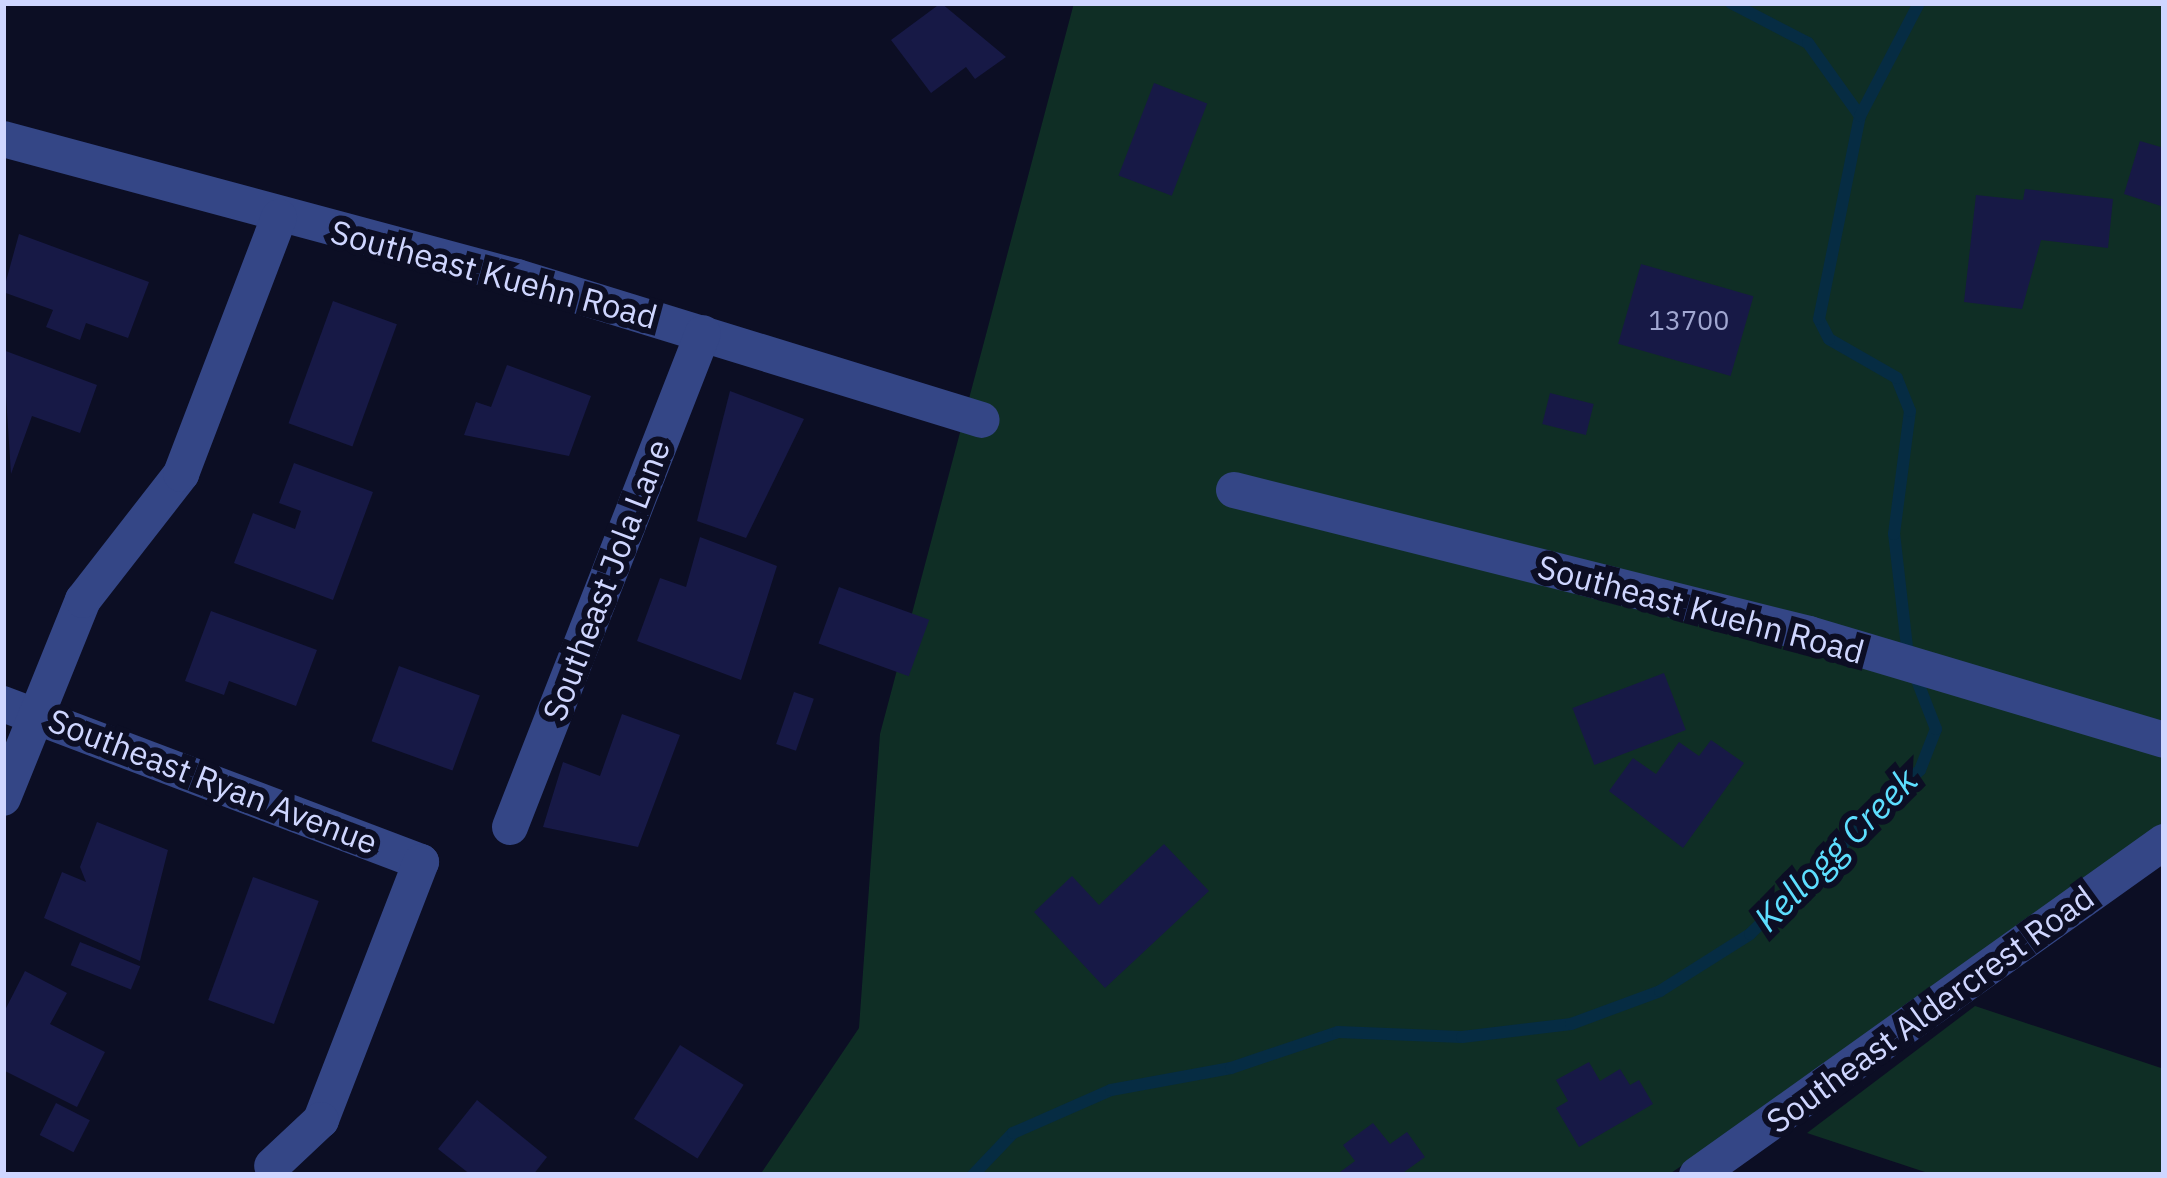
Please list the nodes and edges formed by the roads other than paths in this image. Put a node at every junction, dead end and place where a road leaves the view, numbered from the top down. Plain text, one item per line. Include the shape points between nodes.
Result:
1 (3, 139) edge
2 (279, 217) junction
3 (703, 333) junction
4 (981, 420) dead end
5 (1234, 490) dead end
6 (19, 708) edge
7 (2164, 740) edge
8 (3, 798) edge
9 (510, 827) dead end
10 (2164, 842) edge
11 (272, 1166) dead end
12 (1696, 1175) edge

1 - 2 street, Southeast Kuehn Road
2 - 3 street, Southeast Kuehn Road
2 - 6 street via 181,474 83,600
3 - 4 street, Southeast Kuehn Road
3 - 9 street, Southeast Jola Lane
5 - 7 street, Southeast Kuehn Road via 1809,634
6 - 8 street
6 - 11 street, Southeast Ryan Avenue via 421,862 321,1120
10 - 12 street, Southeast Aldercrest Road

